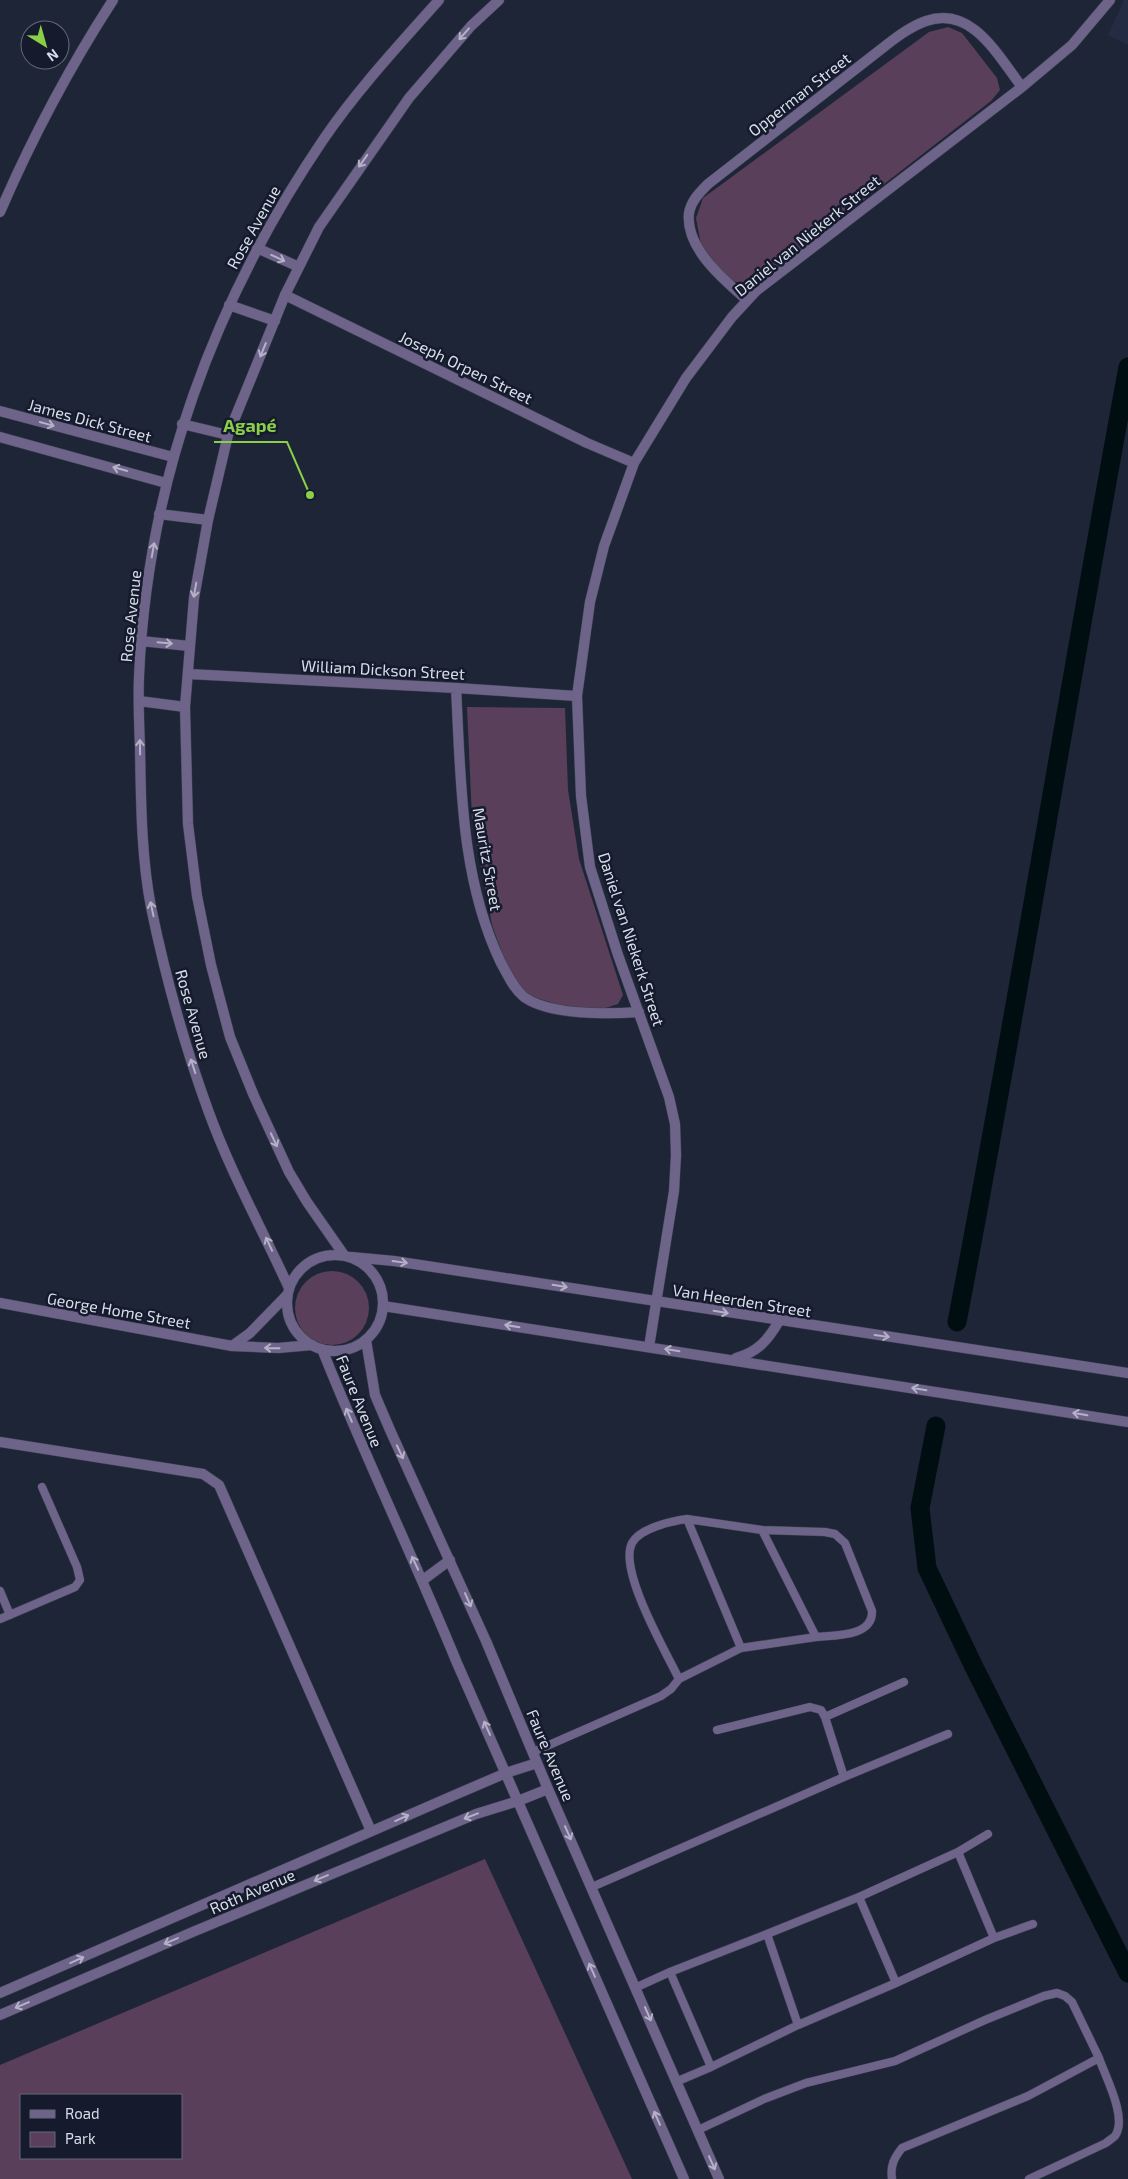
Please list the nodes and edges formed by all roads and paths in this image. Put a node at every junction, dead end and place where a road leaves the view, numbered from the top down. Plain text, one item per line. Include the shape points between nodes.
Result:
1 (113, 0) edge
2 (439, 0) edge
3 (499, 0) edge
4 (1110, 0) edge
5 (1022, 87) junction
6 (0, 212) edge
7 (257, 248) junction
8 (299, 267) junction
9 (285, 296) junction
10 (747, 300) junction
11 (229, 305) junction
12 (275, 321) junction
13 (0, 411) edge
14 (182, 424) junction
15 (228, 435) junction
16 (0, 437) edge
17 (173, 457) junction
18 (634, 463) junction
19 (166, 483) junction
20 (159, 514) junction
21 (208, 520) junction
22 (141, 641) junction
23 (189, 646) junction
24 (188, 674) junction
25 (456, 688) junction
26 (577, 696) junction
27 (139, 701) junction
28 (185, 707) junction
29 (639, 1012) junction
30 (347, 1256) junction
31 (288, 1292) junction
32 (657, 1301) junction
33 (0, 1303) edge
34 (383, 1306) junction
35 (779, 1321) junction
36 (366, 1340) junction
37 (312, 1345) junction
38 (232, 1346) junction
39 (648, 1347) junction
40 (322, 1349) junction
41 (731, 1359) junction
42 (1128, 1373) edge
43 (1128, 1422) edge
44 (0, 1442) edge
45 (42, 1487) dead end
46 (687, 1520) junction
47 (762, 1530) junction
48 (450, 1560) junction
49 (423, 1580) junction
50 (0, 1591) edge
51 (10, 1615) junction
52 (0, 1619) edge
53 (816, 1638) junction
54 (741, 1648) junction
55 (679, 1679) junction
56 (904, 1682) dead end
57 (825, 1717) junction
58 (717, 1730) dead end
59 (948, 1734) dead end
60 (533, 1752) junction
61 (537, 1763) junction
62 (506, 1773) junction
63 (844, 1777) junction
64 (548, 1789) junction
65 (518, 1801) junction
66 (371, 1831) junction
67 (988, 1834) dead end
68 (958, 1852) junction
69 (592, 1887) junction
70 (859, 1897) junction
71 (1034, 1924) dead end
72 (767, 1934) junction
73 (994, 1938) junction
74 (670, 1972) junction
75 (896, 1983) junction
76 (637, 1987) junction
77 (0, 1993) edge
78 (0, 2015) edge
79 (798, 2025) junction
80 (1099, 2058) junction
81 (711, 2067) junction
82 (678, 2081) junction
83 (698, 2130) junction
84 (684, 2179) edge
85 (720, 2179) edge
86 (892, 2179) edge
87 (1029, 2179) edge

1 - 6 street via 49,107
2 - 7 street, Rose Avenue via 324,138
3 -> 8 street, Rose Avenue via 471,26 409,98 319,227
4 - 5 street, Daniel van Niekerk Street via 1072,45
5 - 10 street, Daniel van Niekerk Street
5 - 10 street, Opperman Street via 980,32 951,18 927,21 909,29 872,56 708,184 695,198 689,212 690,228 701,253
7 -> 8 street
7 - 11 street, Rose Avenue
8 - 9 street, Rose Avenue
9 - 12 street, Rose Avenue
9 - 18 street, Joseph Orpen Street
10 - 18 street, Daniel van Niekerk Street via 686,378
11 - 12 street
11 - 14 street, Rose Avenue
12 -> 15 street, Rose Avenue
13 -> 17 street, James Dick Street
14 - 15 street
14 - 17 street, Rose Avenue
15 - 21 street, Rose Avenue
19 -> 16 street
17 - 19 street, Rose Avenue
18 - 26 street, Daniel van Niekerk Street via 604,546 592,592
19 - 20 street, Rose Avenue
20 - 21 street
22 -> 20 street, Rose Avenue
21 -> 23 street, Rose Avenue
22 -> 23 street
22 - 27 street, Rose Avenue
23 - 24 street, Rose Avenue
24 - 25 street, William Dickson Street
24 - 28 street, Rose Avenue
25 - 26 street, William Dickson Street
25 - 29 street, Mauritz Street via 462,802 473,882 488,935 512,983 526,998 540,1005 576,1012
26 - 29 street, Daniel van Niekerk Street via 581,796 590,867
27 - 28 street
31 -> 27 street, Rose Avenue via 209,1112 166,969 150,904 142,823
28 -> 30 street, Rose Avenue via 188,824 211,965 230,1037 289,1172
29 - 32 street, Daniel van Niekerk Street via 669,1097 675,1124 674,1191
30 - 31 street via 316,1258 296,1276
30 -> 32 street, Van Heerden Street
30 - 34 street via 362,1262 376,1276 383,1294
31 - 37 street via 288,1314 292,1324
31 - 38 street via 250,1333
32 -> 35 street, Van Heerden Street
32 - 39 street, Daniel van Niekerk Street
33 - 38 street, George Home Street
34 - 36 street via 379,1323
39 -> 34 street
35 - 41 street via 767,1341 751,1354
35 -> 42 street, Van Heerden Street
36 - 40 street via 341,1351
36 -> 48 street, Faure Avenue via 375,1395
37 -> 38 street, George Home Street via 278,1348
37 - 40 street
41 -> 39 street
49 -> 40 street, Faure Avenue via 366,1456
43 -> 41 street
44 - 66 street via 203,1474 219,1484
45 - 51 lane via 80,1580 75,1587
46 - 47 lane
46 - 54 lane
46 - 55 lane via 659,1525 641,1534 632,1542 630,1550 637,1593
47 - 53 lane
47 - 53 lane via 825,1532 835,1534 844,1544 872,1610 872,1617 864,1629 857,1632
48 - 49 street
48 -> 60 street, Faure Avenue
62 -> 49 street, Faure Avenue
50 - 51 lane
51 - 52 lane
53 - 54 lane
54 - 55 lane
55 - 60 lane via 661,1696
56 - 57 lane
57 - 58 lane via 821,1710 810,1707
57 - 63 lane
59 - 63 lane
60 - 61 street, Faure Avenue
61 - 62 street, Roth Avenue
61 - 64 street, Faure Avenue
62 - 65 street, Faure Avenue
66 -> 62 street, Roth Avenue
63 - 69 lane
64 - 65 street, Roth Avenue
64 -> 69 street, Faure Avenue
65 -> 78 street, Roth Avenue via 476,1814
84 -> 65 street, Faure Avenue
77 -> 66 street, Roth Avenue
67 - 68 lane
68 - 70 lane
68 - 73 lane
69 - 76 street, Faure Avenue
70 - 72 lane
70 - 75 lane
71 - 73 lane
72 - 74 lane
72 - 79 lane
73 - 75 lane
74 - 76 lane
74 - 81 lane
75 - 79 lane
76 -> 82 street, Faure Avenue
79 - 81 lane
80 - 83 lane via 1072,2002 1057,1993 985,2020 895,2061 806,2083 764,2098
80 - 86 lane via 1028,2096 902,2148 894,2158 890,2171
80 - 87 lane via 1117,2104 1119,2122 1115,2136
81 - 82 lane
82 - 83 street, Faure Avenue
83 -> 85 street, Faure Avenue

